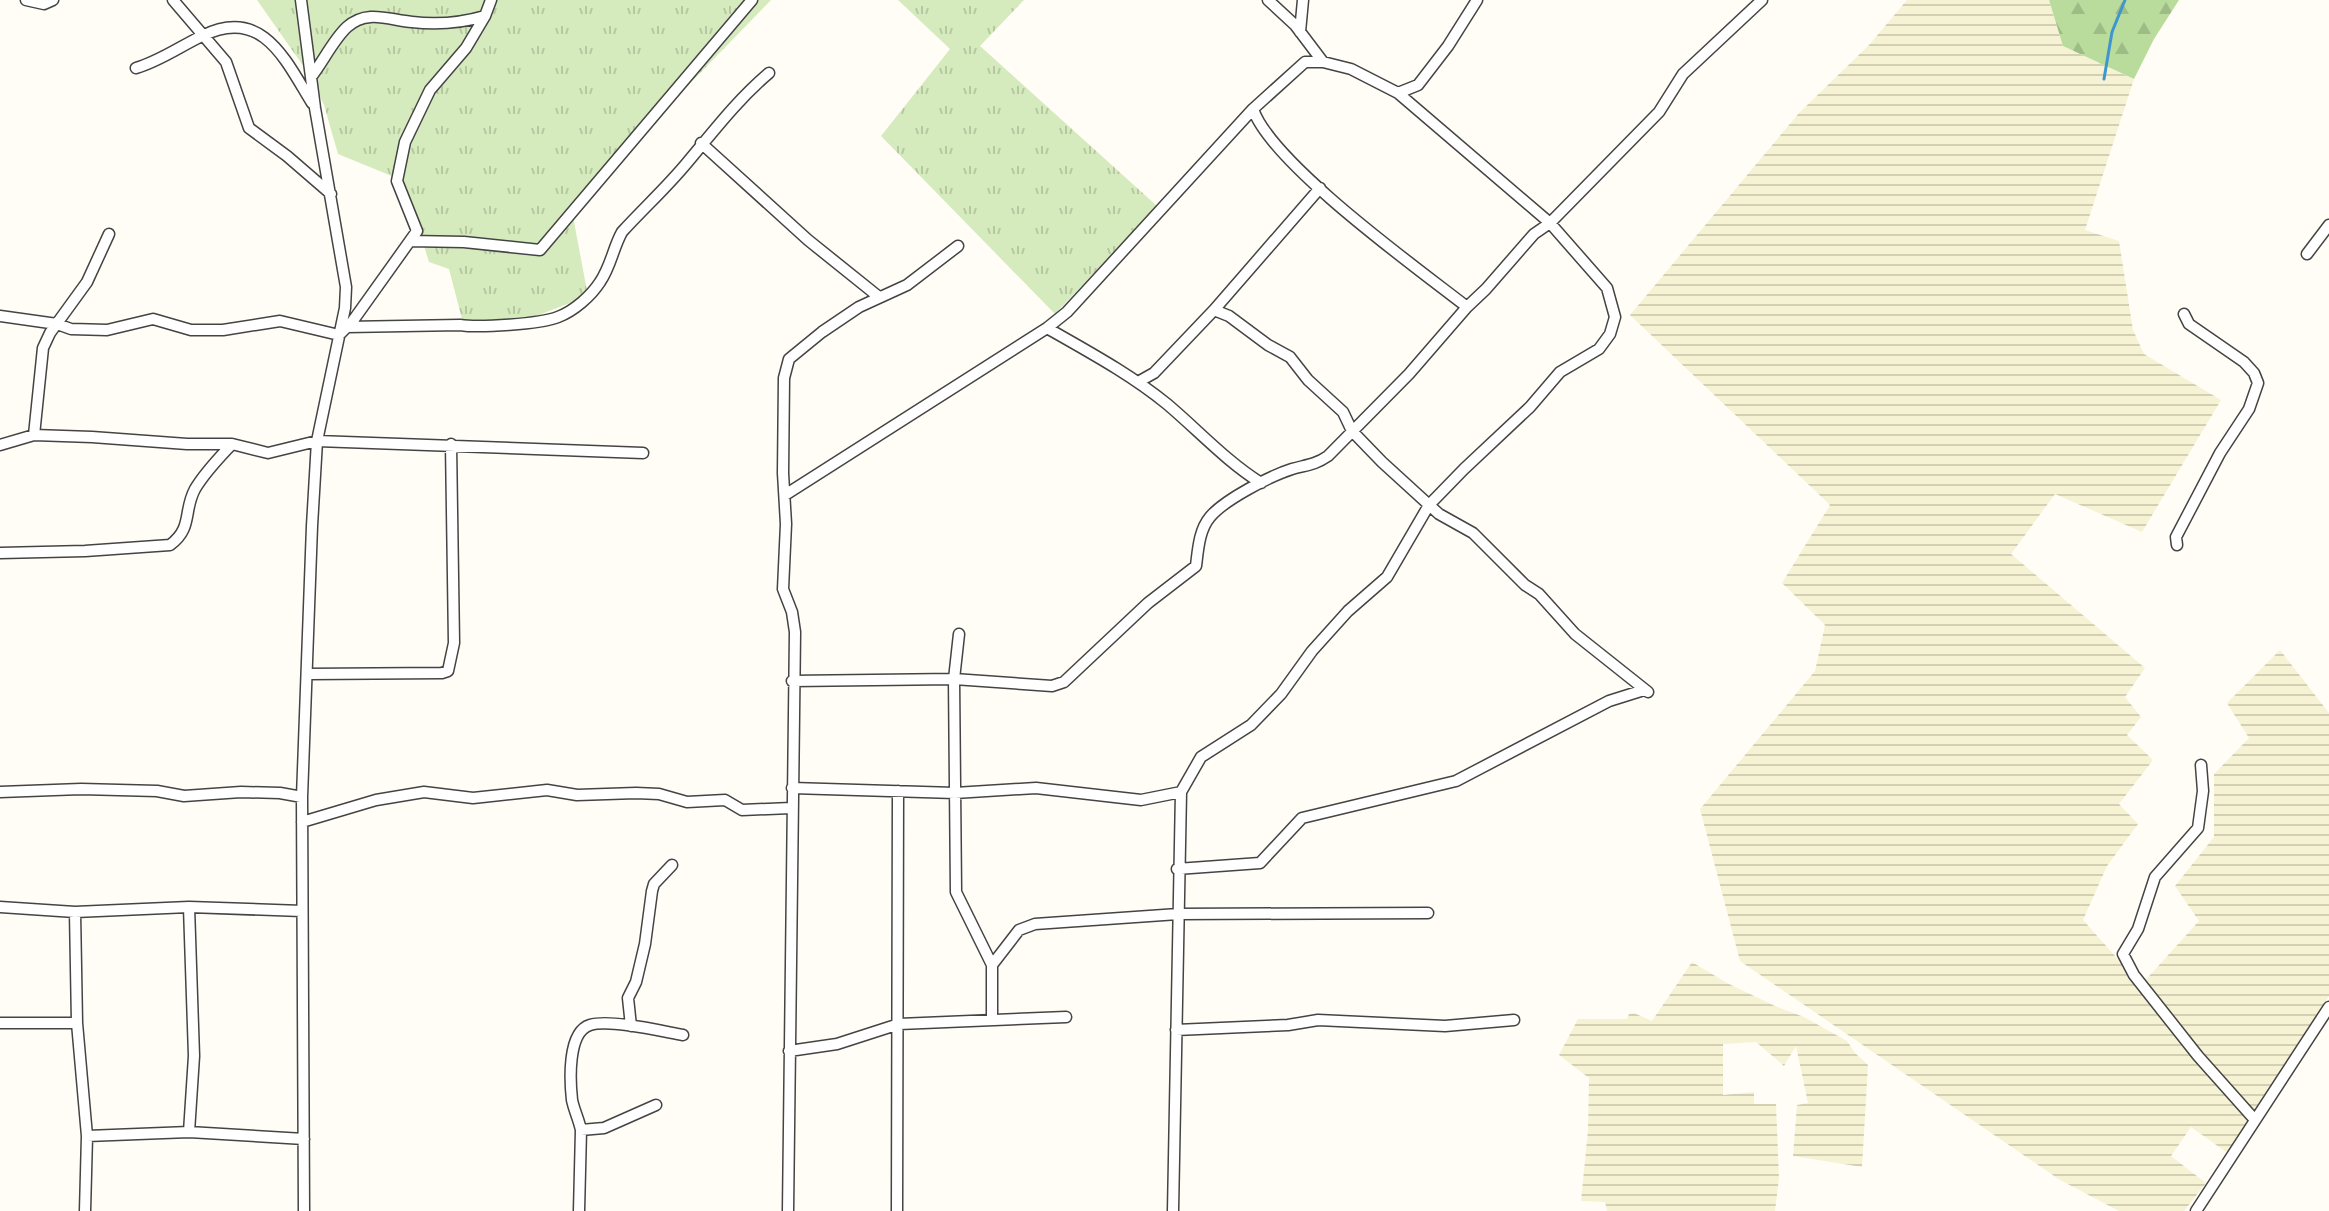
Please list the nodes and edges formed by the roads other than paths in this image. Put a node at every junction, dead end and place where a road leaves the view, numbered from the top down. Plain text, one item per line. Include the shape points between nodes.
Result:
1 (26, 0) edge
2 (53, 0) edge
3 (173, 0) edge
4 (301, 0) edge
5 (491, 0) edge
6 (752, 0) edge
7 (1268, 0) edge
8 (1303, 0) edge
9 (1477, 0) edge
10 (1762, 0) edge
11 (485, 16) junction
12 (1300, 32) junction
13 (204, 34) junction
14 (1323, 62) junction
15 (136, 68) dead end
16 (769, 73) dead end
17 (311, 77) junction
18 (1398, 93) junction
19 (315, 108) junction
20 (1253, 109) junction
21 (701, 143) junction
22 (1320, 188) junction
23 (331, 194) junction
24 (1550, 223) junction
25 (2329, 225) edge
26 (109, 234) dead end
27 (411, 241) junction
28 (958, 246) dead end
29 (2307, 254) dead end
30 (879, 297) junction
31 (1467, 307) junction
32 (1214, 310) junction
33 (2184, 314) dead end
34 (0, 316) edge
35 (57, 324) junction
36 (1047, 328) junction
37 (343, 331) junction
38 (1138, 382) junction
39 (1352, 431) junction
40 (34, 435) junction
41 (317, 441) junction
42 (232, 444) junction
43 (451, 444) junction
44 (0, 445) edge
45 (643, 453) dead end
46 (1261, 483) junction
47 (785, 495) junction
48 (1429, 505) junction
49 (2177, 545) dead end
50 (0, 553) edge
51 (959, 634) dead end
52 (308, 674) junction
53 (954, 679) junction
54 (792, 681) junction
55 (2201, 765) dead end
56 (792, 788) junction
57 (898, 791) junction
58 (0, 792) edge
59 (1181, 792) junction
60 (955, 793) junction
61 (302, 797) junction
62 (791, 808) junction
63 (302, 822) junction
64 (672, 865) dead end
65 (1177, 869) junction
66 (0, 907) edge
67 (189, 907) junction
68 (302, 911) junction
69 (75, 912) junction
70 (1428, 913) dead end
71 (1178, 914) junction
72 (992, 965) junction
73 (2329, 1007) edge
74 (1066, 1017) dead end
75 (992, 1018) junction
76 (1514, 1020) dead end
77 (0, 1023) edge
78 (77, 1023) junction
79 (899, 1024) junction
80 (631, 1026) junction
81 (1176, 1030) junction
82 (683, 1035) dead end
83 (789, 1051) junction
84 (656, 1105) dead end
85 (2255, 1120) junction
86 (581, 1130) junction
87 (189, 1132) junction
88 (87, 1136) junction
89 (304, 1139) junction
90 (85, 1211) edge
91 (304, 1211) edge
92 (579, 1211) edge
93 (788, 1211) edge
94 (897, 1211) edge
95 (1173, 1211) edge
96 (2196, 1211) edge

1 - 2 street
3 - 13 street
4 - 17 street
5 - 11 street
6 - 27 street via 540,250
7 - 12 street
8 - 12 street
9 - 18 street via 1418,85
10 - 24 street via 1683,74 1659,112
11 - 17 street via 460,23 363,17 347,27
11 - 27 street via 430,90 405,142 397,181 417,231
12 - 14 street
13 - 15 street
13 - 19 street via 232,25 262,35
13 - 23 street via 226,62 249,128
14 - 18 street via 1351,69
14 - 20 street via 1305,62
16 - 21 street
17 - 19 street
18 - 24 street
19 - 23 street
20 - 22 street via 1267,135
20 - 36 street via 1100,279
21 - 30 street
21 - 37 street via 622,232 599,285 556,318 478,328
22 - 31 street
22 - 32 street
23 - 37 street via 346,287
24 - 31 street
24 - 48 street via 1607,288 1615,317 1610,334 1599,349 1560,372
25 - 29 street
26 - 35 street via 87,282
27 - 37 street
28 - 30 street via 907,285
30 - 47 street via 789,359 784,378
31 - 39 street
32 - 38 street via 1154,373
32 - 39 street via 1290,357 1343,412
33 - 49 street via 2189,324 2244,362 2258,383 2249,409 2176,537
34 - 35 street
35 - 37 street via 107,330 153,319 191,330 223,330 280,321
35 - 40 street via 43,348
36 - 38 street
36 - 47 street
37 - 41 street
38 - 46 street via 1232,465
39 - 46 street via 1317,463
39 - 48 street
40 - 42 street
40 - 44 street
41 - 42 street via 268,453
41 - 43 street
41 - 52 street
42 - 50 street via 193,492 187,525 170,545
43 - 45 street
43 - 52 street via 454,643 448,671
46 - 53 street via 1209,518 1196,566 1064,682 1052,686
47 - 54 street via 783,589 795,632
48 - 59 street via 1387,577 1348,611 1251,725 1201,757
48 - 65 street via 1473,533 1575,634 1646,691 1609,701 1456,781 1302,818 1260,863
51 - 53 street
52 - 61 street
53 - 54 street
53 - 60 street
54 - 56 street
55 - 85 street via 2198,828 2155,877 2138,929 2123,954 2198,1056
56 - 57 street
56 - 62 street
57 - 60 street
57 - 79 street
58 - 61 street via 81,789
59 - 60 street via 1141,800 1036,788
59 - 65 street
60 - 72 street via 956,892
61 - 63 street
62 - 63 street via 742,810 725,800 687,802 659,794 547,790 473,798 424,792
62 - 83 street
63 - 68 street
64 - 80 street via 652,891 645,944 628,998
65 - 71 street
66 - 69 street
67 - 68 street
67 - 69 street
67 - 87 street via 194,1056
68 - 89 street
69 - 78 street
70 - 71 street
71 - 72 street via 1035,924 1019,930
71 - 81 street
72 - 75 street
73 - 85 street
74 - 75 street
75 - 79 street
76 - 81 street via 1445,1026 1318,1020
77 - 78 street
78 - 88 street
79 - 83 street via 837,1044
79 - 94 street
80 - 82 street
80 - 86 street via 591,1024 578,1036 571,1079
81 - 95 street
83 - 93 street
84 - 86 street via 604,1128
85 - 96 street
86 - 92 street
87 - 88 street
87 - 89 street
88 - 90 street
89 - 91 street

